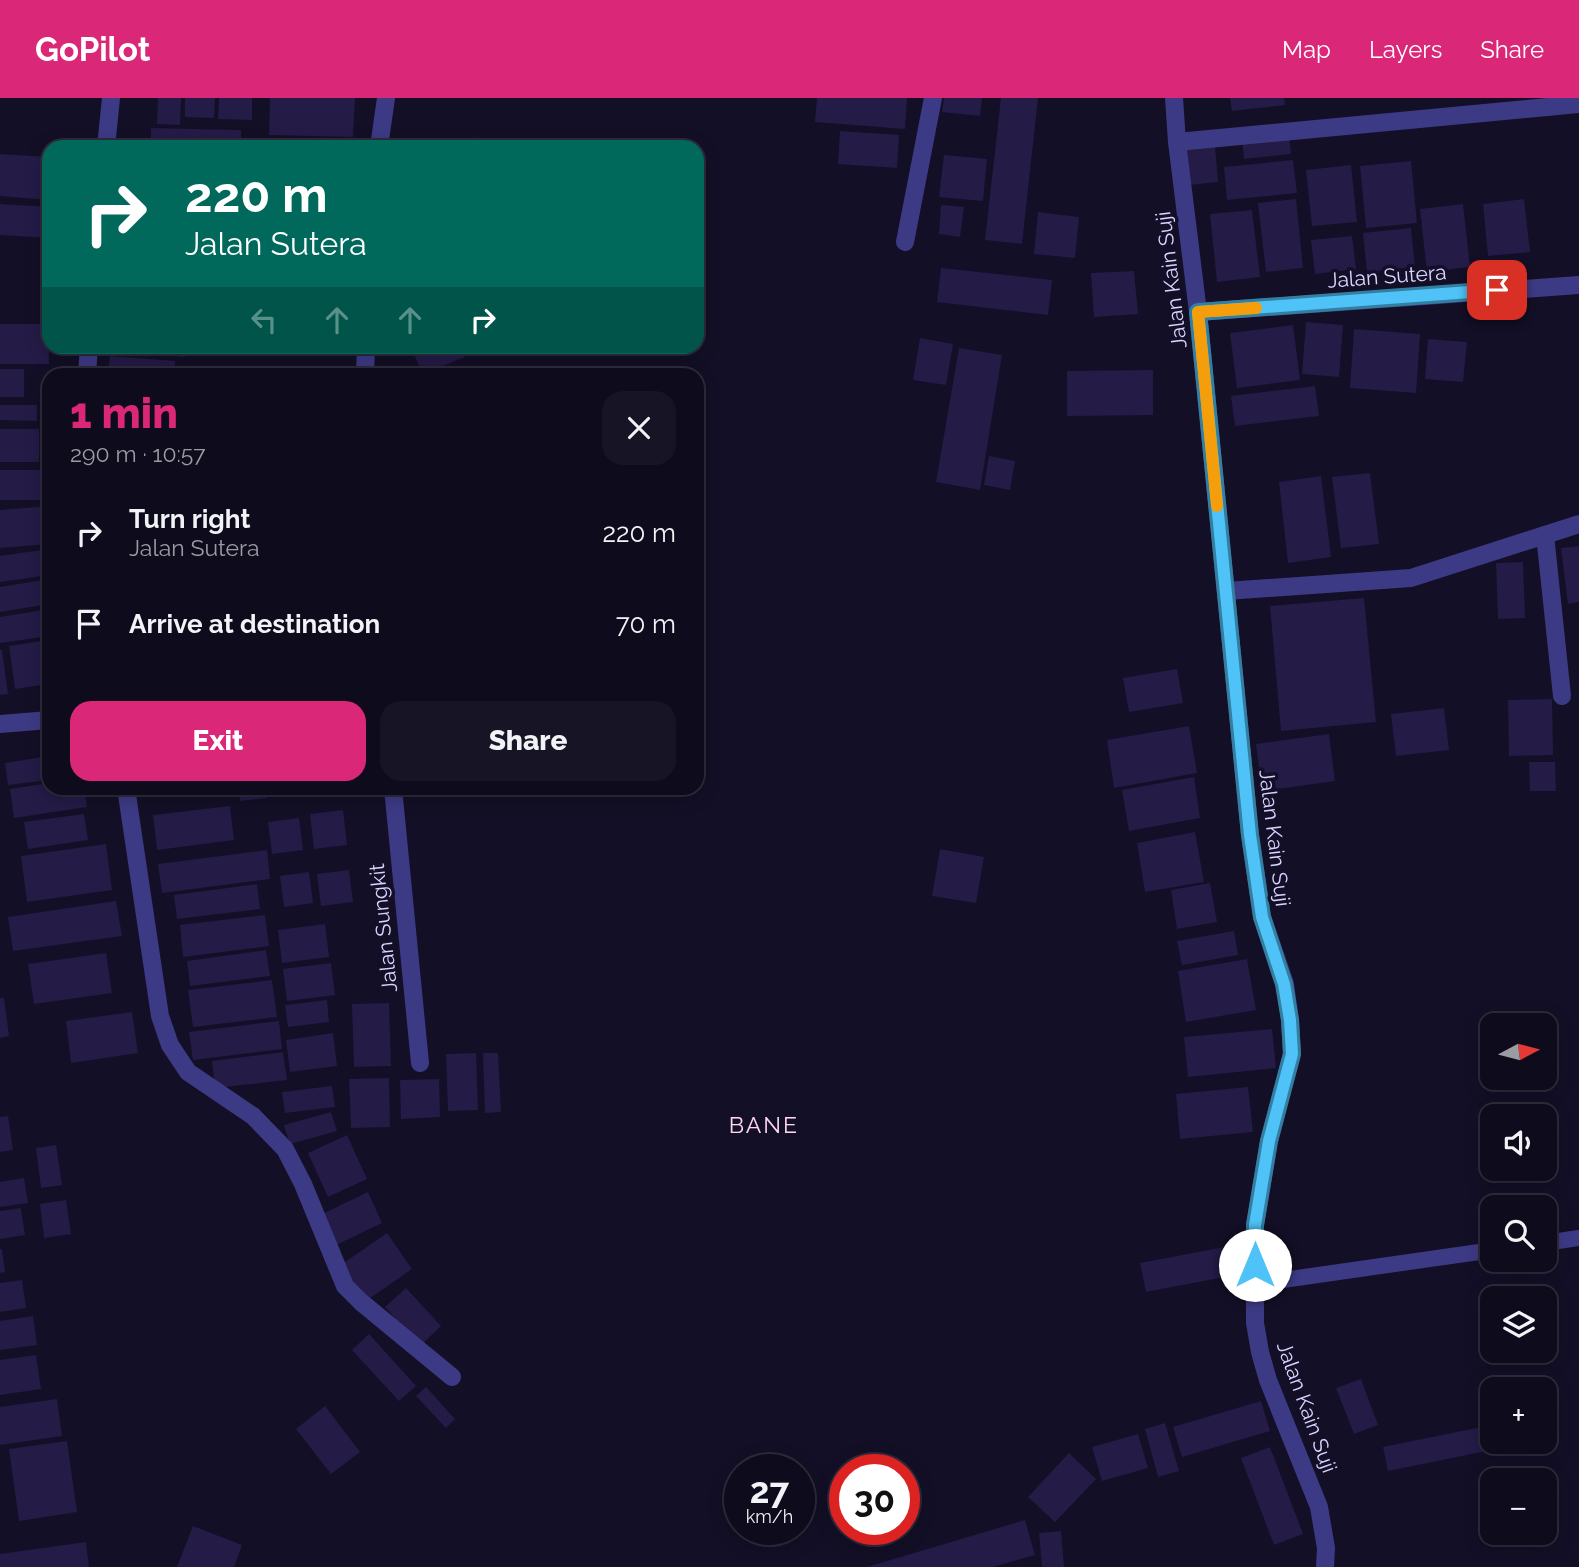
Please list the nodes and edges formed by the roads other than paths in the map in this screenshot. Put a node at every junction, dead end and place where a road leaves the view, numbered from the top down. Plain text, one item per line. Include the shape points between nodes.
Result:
1 (111, 98) edge
2 (386, 98) edge
3 (933, 98) edge
4 (1174, 98) edge
5 (1579, 104) edge
6 (107, 140) edge
7 (380, 140) edge
8 (1177, 142) junction
9 (905, 242) dead end
10 (1579, 285) edge
11 (1198, 312) junction
12 (1579, 524) edge
13 (1545, 535) junction
14 (1226, 591) junction
15 (1562, 696) dead end
16 (42, 721) edge
17 (0, 724) edge
18 (127, 795) edge
19 (394, 795) edge
20 (420, 1063) dead end
21 (1579, 1238) edge
22 (1557, 1241) edge
23 (1480, 1252) edge
24 (1255, 1284) junction
25 (452, 1377) dead end
26 (1325, 1567) edge

1 - 6 street
2 - 7 street
3 - 9 street
4 - 8 street, Jalan Kain Suji
5 - 8 street
8 - 11 street, Jalan Kain Suji
10 - 11 street, Jalan Sutera
11 - 14 street, Jalan Kain Suji
12 - 13 street
13 - 14 street via 1411,578
13 - 15 street
14 - 24 street, Jalan Kain Suji via 1260,906 1284,984 1292,1054 1269,1141 1255,1225
16 - 17 street
18 - 25 street via 160,1016 170,1045 188,1072 253,1116 285,1149 345,1286
19 - 20 street, Jalan Sungkit
21 - 22 lane
23 - 24 lane
24 - 26 street, Jalan Kain Suji via 1260,1352 1319,1507

